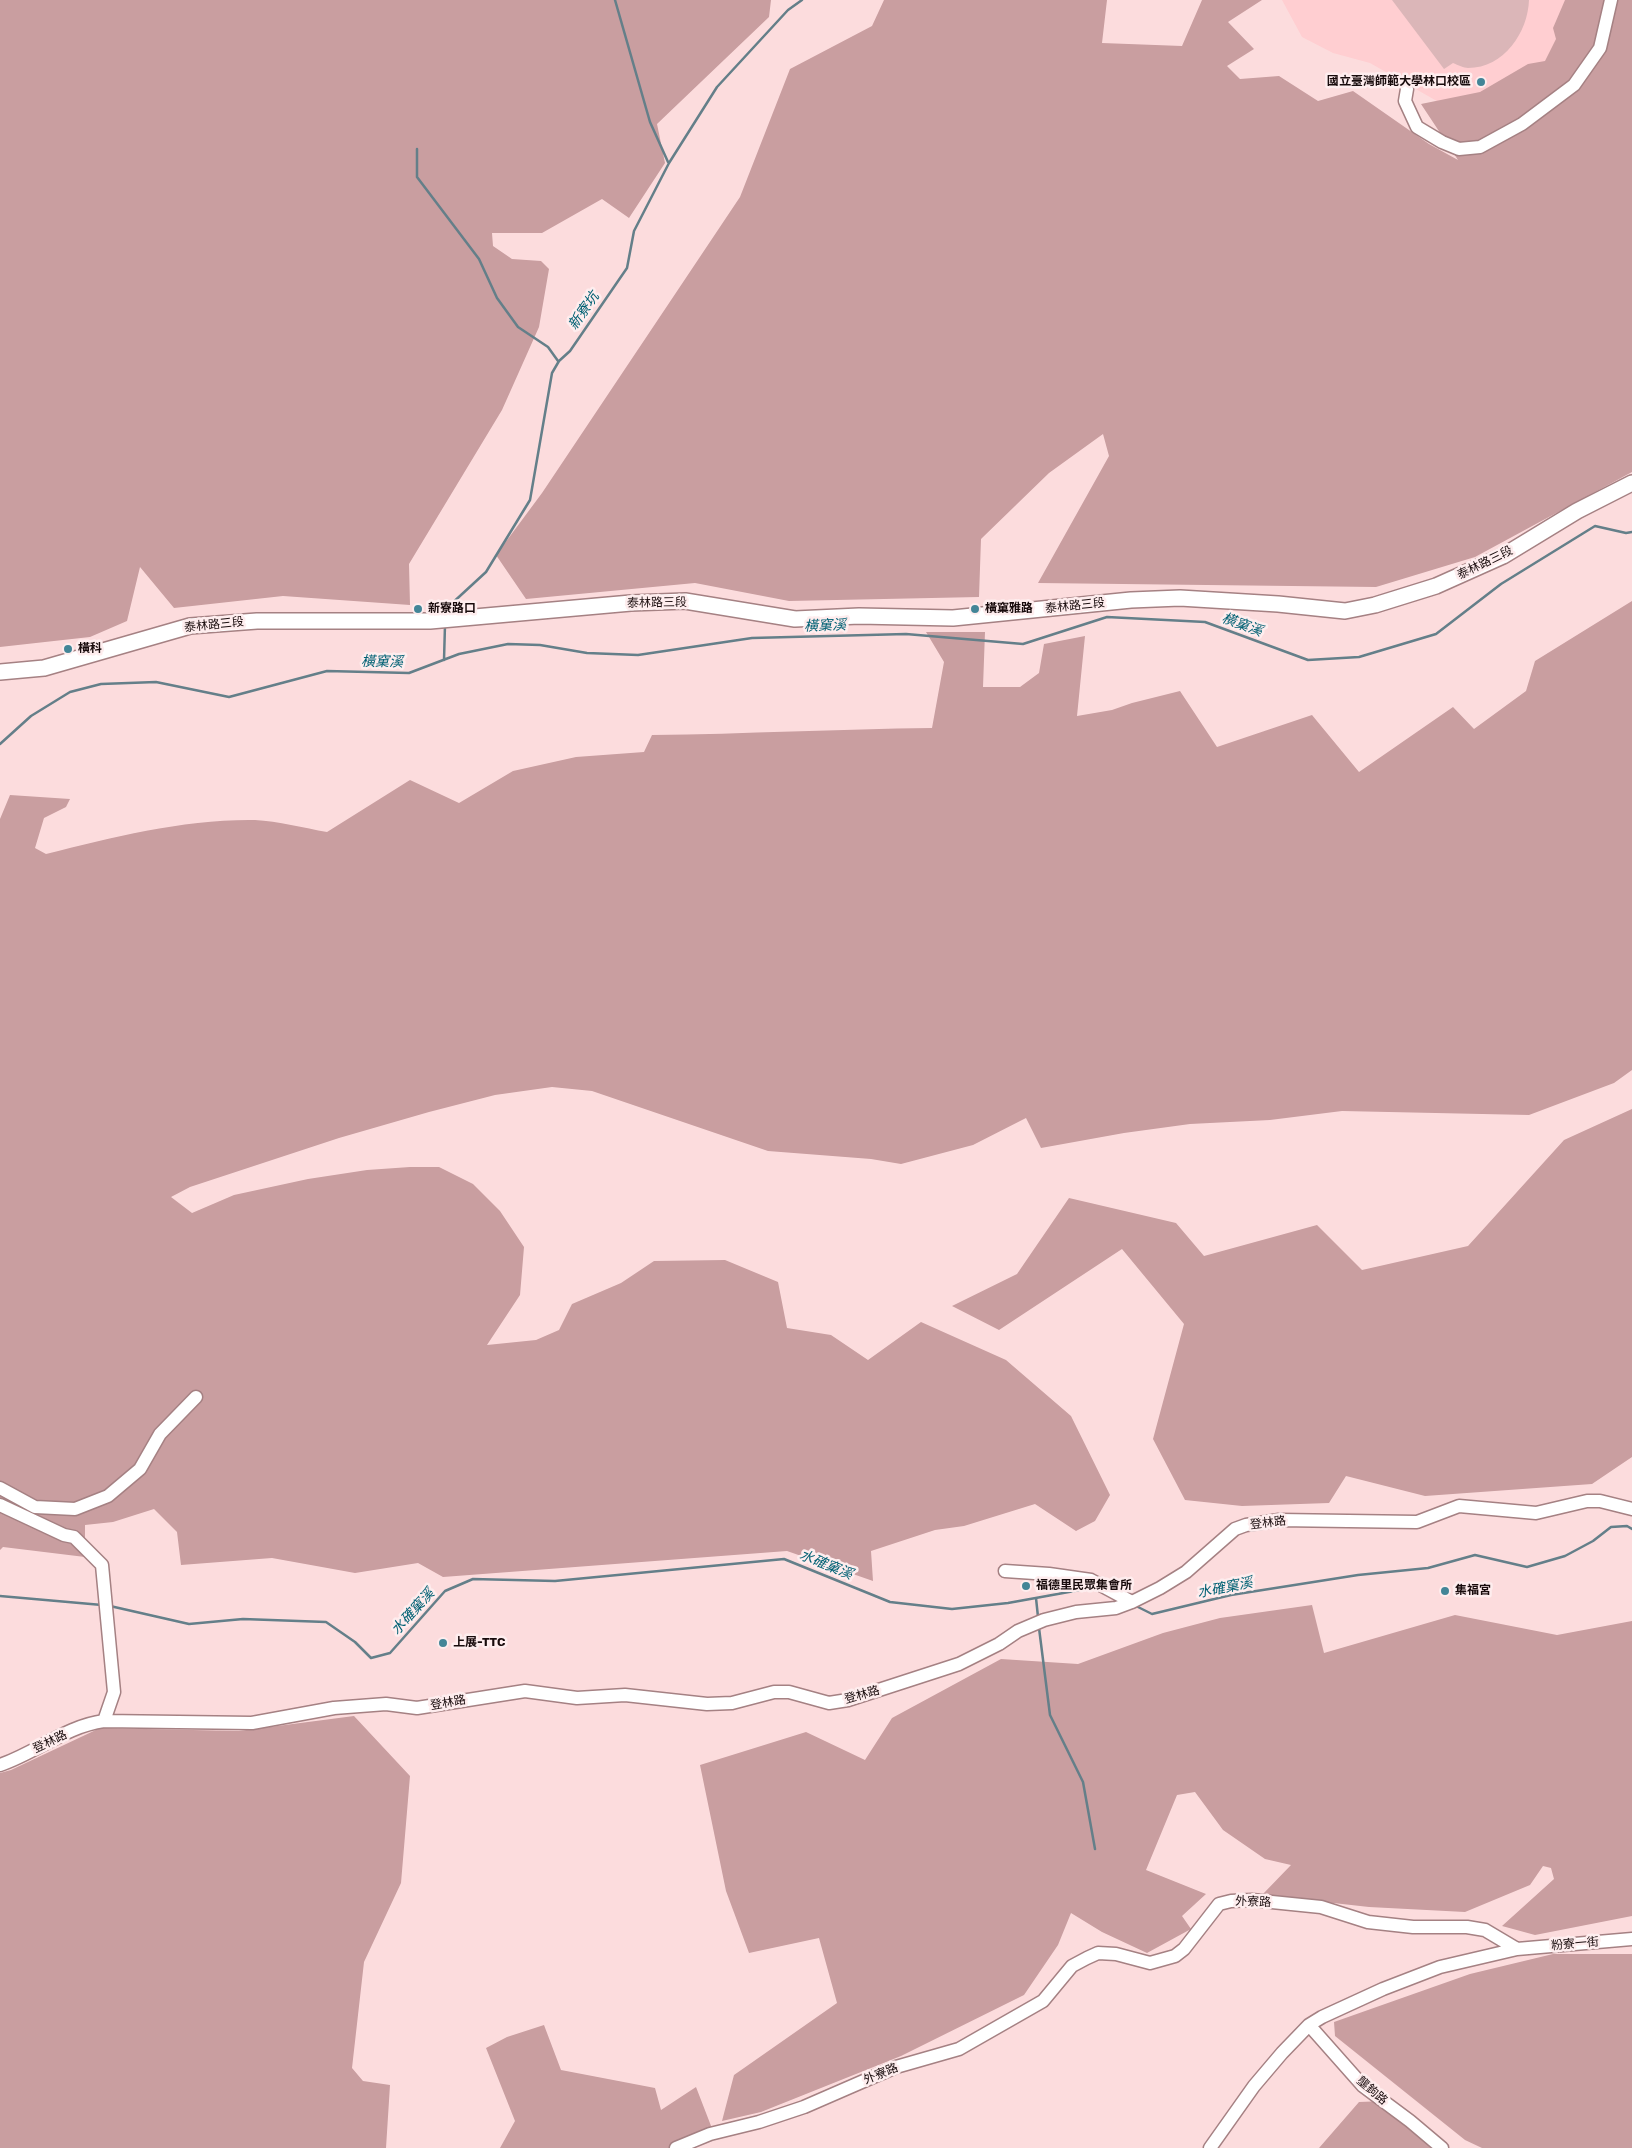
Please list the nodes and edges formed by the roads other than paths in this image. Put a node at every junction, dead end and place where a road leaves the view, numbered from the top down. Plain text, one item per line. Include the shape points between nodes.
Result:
1 (1611, 0) edge
2 (1407, 89) dead end
3 (1632, 483) edge
4 (0, 672) edge
5 (196, 1397) dead end
6 (0, 1488) edge
7 (0, 1505) edge
8 (1632, 1510) edge
9 (1005, 1571) dead end
10 (1127, 1604) junction
11 (104, 1721) junction
12 (0, 1765) edge
13 (1632, 1939) edge
14 (1518, 1949) junction
15 (1309, 2025) junction
16 (676, 2148) edge
17 (1210, 2148) edge
18 (1442, 2148) edge

1 - 2 street via 1600,48 1574,85 1522,124 1480,147 1459,149 1417,127 1405,100
3 - 4 main road, 泰林路三段 via 1503,556 1436,586 1345,612 1180,598 953,618 860,616 795,619 685,601 630,603 433,621 257,621 190,626 44,668
5 - 6 street via 160,1434 140,1469 108,1496 74,1509 35,1507
7 - 11 street via 74,1537 102,1565 114,1692
8 - 10 street, 登林路 via 1600,1501 1587,1501 1536,1513 1459,1506 1417,1522 1279,1520 1246,1525 1234,1529 1186,1572
9 - 10 street via 1092,1580
10 - 11 street, 登林路 via 1044,1620 958,1664 848,1700 829,1703 790,1692 774,1692 732,1703 707,1704 625,1695 577,1698 525,1691 417,1708 386,1704 334,1708 252,1723
11 - 12 street, 登林路 via 91,1723
13 - 14 street, 粉寮一街
14 - 15 street via 1440,1967 1383,1989
14 - 16 street, 外寮路 via 1476,1928 1368,1922 1321,1907 1232,1900 1219,1904 1175,1956 1150,1963 1098,1953 1072,1966 1043,2001 959,2049 896,2067 795,2110 710,2134
15 - 17 street via 1254,2086
15 - 18 street, 壟鉤路 via 1363,2086

